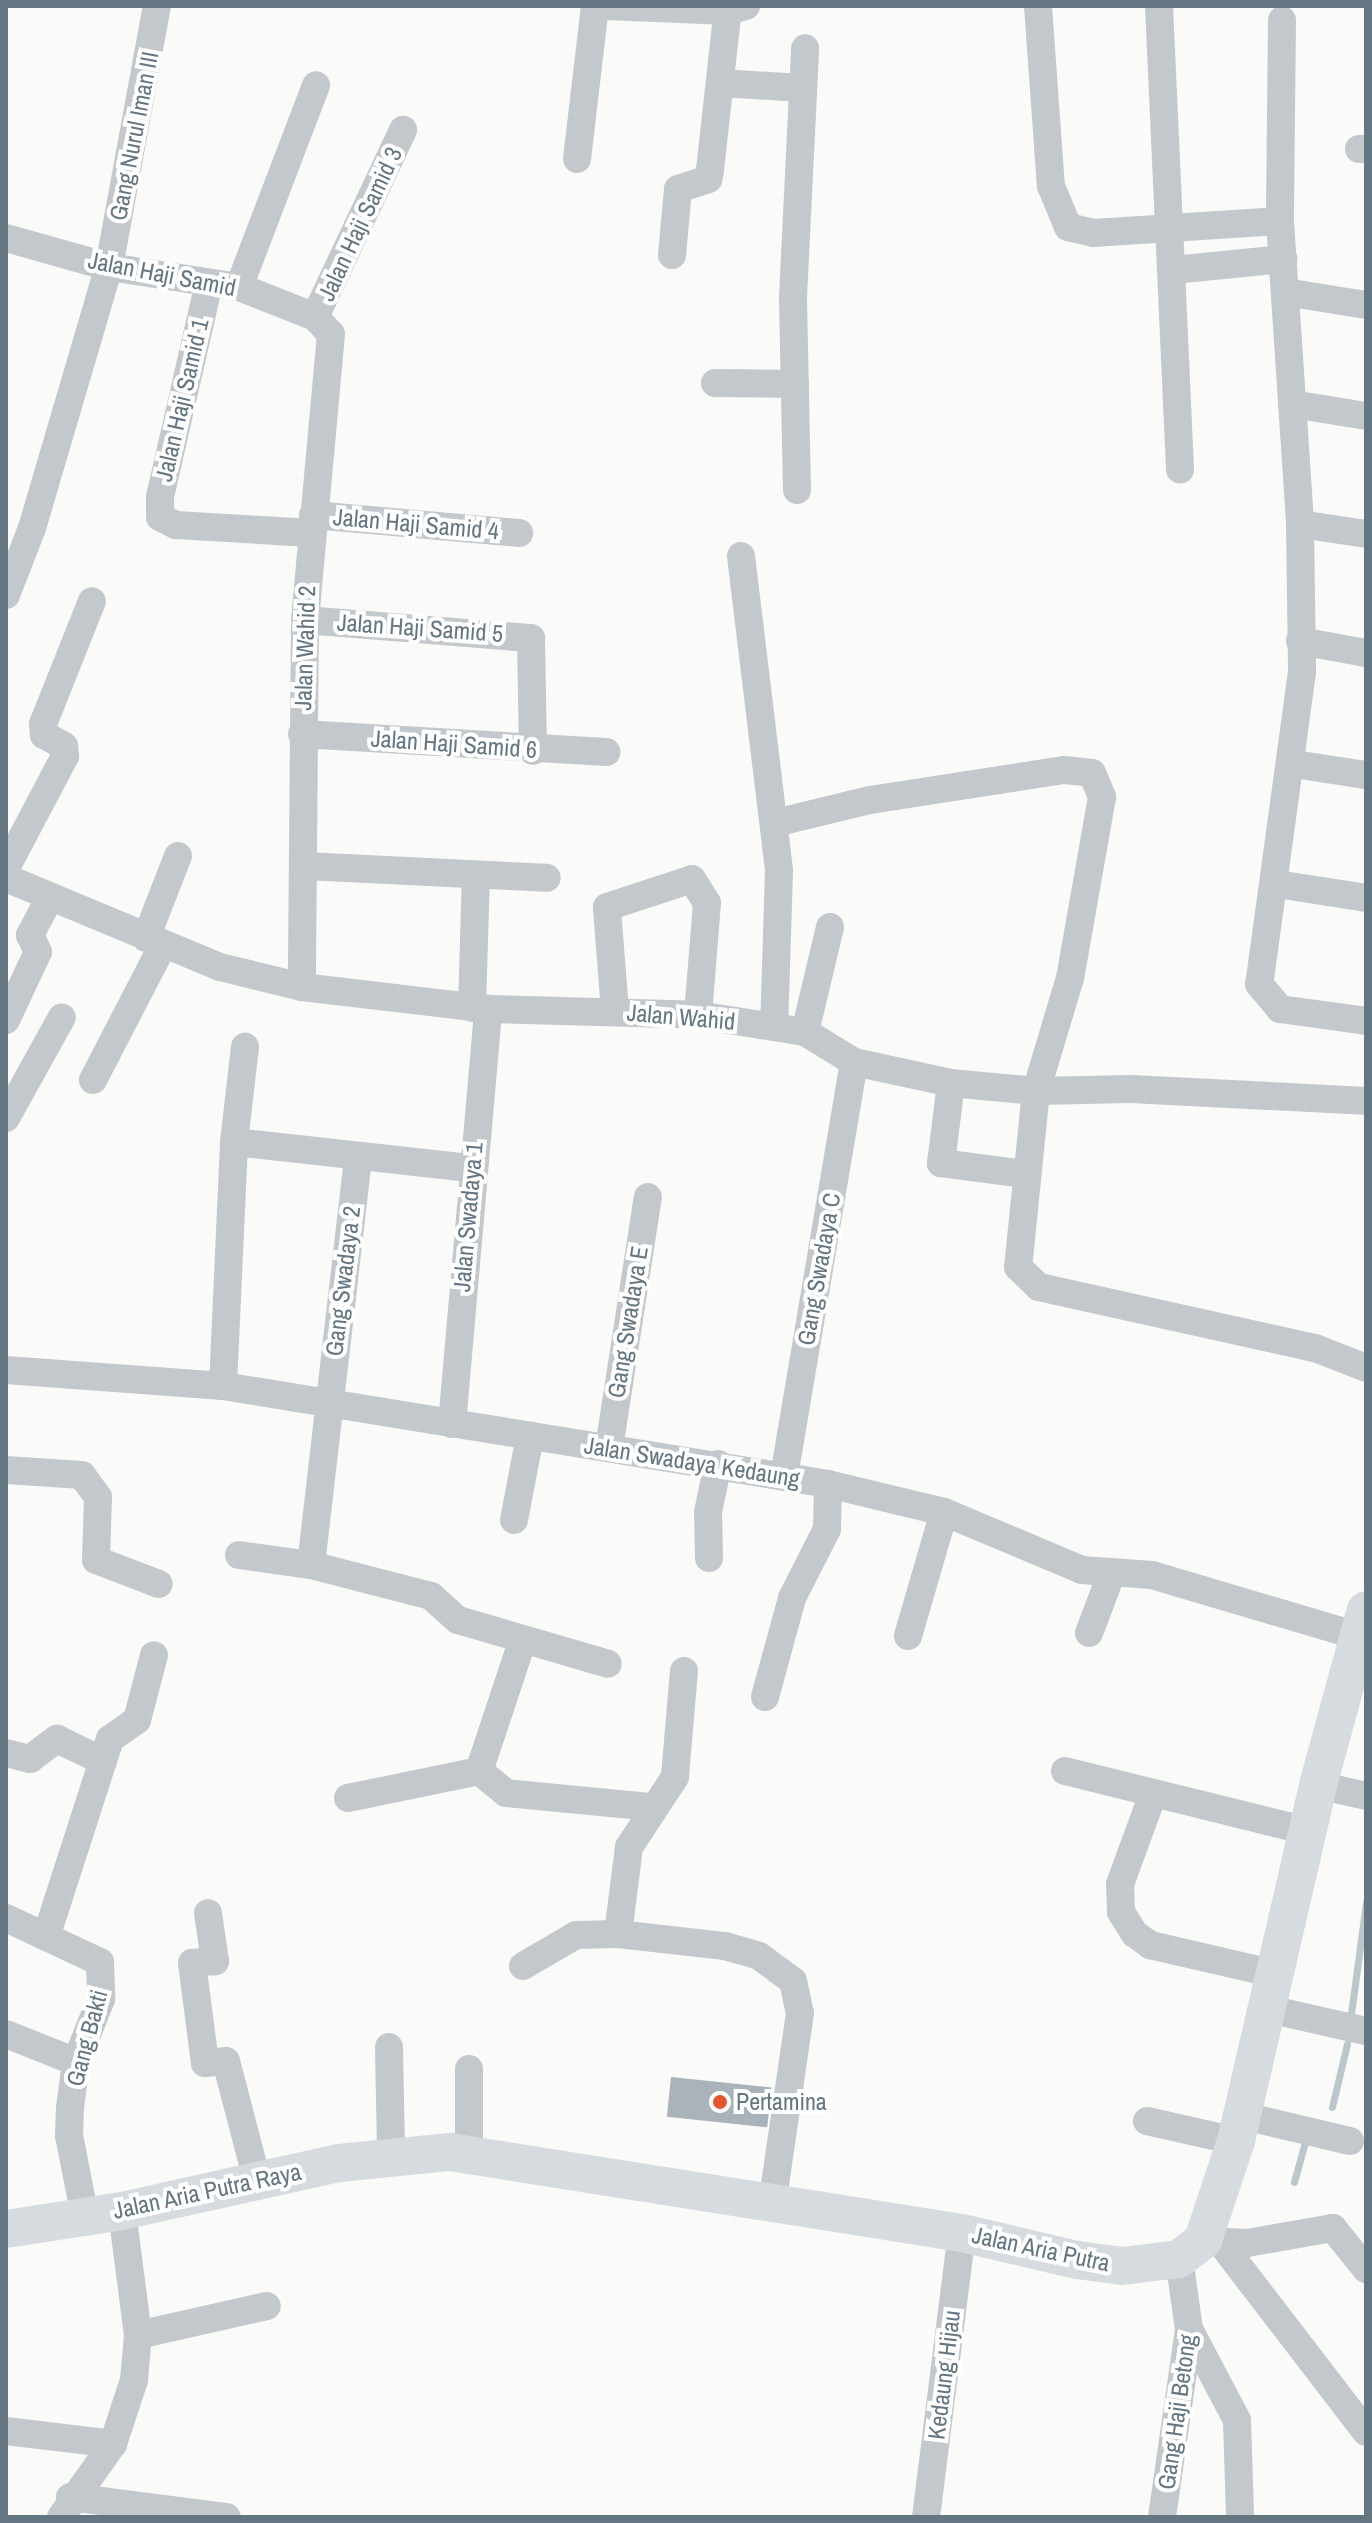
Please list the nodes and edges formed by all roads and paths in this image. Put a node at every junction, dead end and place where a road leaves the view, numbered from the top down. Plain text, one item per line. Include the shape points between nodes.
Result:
1 (157, 6) edge
2 (595, 6) edge
3 (606, 6) edge
4 (1038, 6) edge
5 (1159, 6) edge
6 (649, 8) edge
7 (734, 8) edge
8 (1282, 20) dead end
9 (805, 48) dead end
10 (720, 83) junction
11 (316, 85) dead end
12 (802, 88) junction
13 (403, 130) dead end
14 (577, 159) dead end
15 (1280, 221) junction
16 (1169, 228) junction
17 (6, 238) edge
18 (672, 255) dead end
19 (1283, 259) junction
20 (109, 267) junction
21 (1173, 270) junction
22 (209, 283) junction
23 (239, 287) junction
24 (1285, 292) junction
25 (1366, 305) edge
26 (315, 317) junction
27 (715, 383) dead end
28 (795, 384) junction
29 (1292, 404) junction
30 (1366, 416) edge
31 (1180, 470) dead end
32 (797, 490) dead end
33 (160, 517) joint
34 (313, 524) junction
35 (1300, 524) junction
36 (519, 533) dead end
37 (1366, 534) edge
38 (741, 556) dead end
39 (6, 595) edge
40 (92, 601) dead end
41 (305, 620) junction
42 (1300, 641) junction
43 (1366, 653) edge
44 (302, 734) junction
45 (533, 751) junction
46 (606, 752) dead end
47 (1294, 764) junction
48 (1366, 775) edge
49 (775, 823) junction
50 (178, 856) dead end
51 (305, 866) junction
52 (6, 868) edge
53 (476, 877) junction
54 (6, 878) edge
55 (547, 878) dead end
56 (1277, 884) junction
57 (50, 897) junction
58 (1366, 898) edge
59 (830, 927) dead end
60 (155, 941) junction
61 (302, 987) junction
62 (480, 1009) junction
63 (615, 1012) junction
64 (698, 1015) junction
65 (62, 1017) dead end
66 (6, 1020) edge
67 (1366, 1021) edge
68 (774, 1027) junction
69 (805, 1032) junction
70 (245, 1047) dead end
71 (854, 1062) junction
72 (93, 1080) dead end
73 (951, 1083) junction
74 (1036, 1091) junction
75 (1366, 1101) edge
76 (6, 1118) edge
77 (234, 1142) junction
78 (358, 1157) junction
79 (470, 1168) junction
80 (1024, 1174) junction
81 (648, 1197) dead end
82 (1366, 1368) edge
83 (6, 1370) edge
84 (223, 1386) junction
85 (329, 1405) junction
86 (452, 1424) junction
87 (530, 1436) junction
88 (609, 1448) junction
89 (718, 1464) junction
90 (6, 1470) edge
91 (784, 1476) junction
92 (828, 1484) junction
93 (944, 1512) junction
94 (514, 1520) dead end
95 (239, 1555) dead end
96 (709, 1558) dead end
97 (311, 1565) junction
98 (1112, 1572) junction
99 (159, 1584) dead end
100 (1362, 1623) edge
101 (1089, 1633) dead end
102 (908, 1636) dead end
103 (522, 1642) junction
104 (154, 1655) dead end
105 (608, 1664) dead end
106 (684, 1671) dead end
107 (765, 1697) dead end
108 (6, 1753) edge
109 (103, 1761) junction
110 (479, 1771) junction
111 (1065, 1771) dead end
112 (1318, 1785) junction
113 (1153, 1794) junction
114 (1366, 1796) edge
115 (348, 1798) dead end
116 (652, 1807) junction
117 (1307, 1831) junction
118 (208, 1913) dead end
119 (6, 1918) edge
120 (47, 1934) junction
121 (618, 1934) junction
122 (523, 1966) dead end
123 (1272, 1992) junction
124 (1366, 2031) edge
125 (6, 2034) edge
126 (389, 2047) dead end
127 (76, 2062) junction
128 (469, 2069) dead end
129 (1147, 2121) dead end
130 (1240, 2129) junction
131 (1350, 2141) dead end
132 (427, 2154) junction
133 (257, 2180) junction
134 (772, 2204) junction
135 (122, 2211) junction
136 (85, 2217) junction
137 (6, 2229) edge
138 (962, 2233) junction
139 (1201, 2247) junction
140 (1366, 2269) edge
141 (267, 2306) dead end
142 (1189, 2329) junction
143 (138, 2335) junction
144 (6, 2431) edge
145 (1366, 2432) edge
146 (113, 2444) junction
147 (66, 2507) edge
148 (227, 2517) edge
149 (926, 2517) edge
150 (1162, 2517) edge
151 (1240, 2517) edge

1 - 20 street, Gang Nurul Iman III
2 - 14 street
3 - 6 street
4 - 16 street via 1051,186 1062,220 1075,231 1093,233
5 - 16 street
6 - 7 street
7 - 10 street
8 - 15 street
9 - 12 street
10 - 12 street
10 - 18 street via 708,179 678,189
11 - 23 street
12 - 28 street
13 - 26 street, Jalan Haji Samid 3
15 - 16 street
15 - 19 street
16 - 21 street
17 - 20 street, Jalan Haji Samid
19 - 21 street
19 - 24 street
20 - 22 street, Jalan Haji Samid
20 - 39 street, Gang Nurul Iman III via 32,528
21 - 31 street
22 - 23 street, Jalan Haji Samid
22 - 33 street, Jalan Haji Samid 1
23 - 26 street, Jalan Haji Samid
24 - 25 street
24 - 29 street
26 - 34 street, Jalan Wahid 2 via 326,324 332,351
27 - 28 street
28 - 32 street
29 - 30 street
29 - 35 street
33 - 34 street, Jalan Haji Samid 4 via 176,525
34 - 36 street, Jalan Haji Samid 4
34 - 41 street, Jalan Wahid 2
35 - 37 street
35 - 42 street
38 - 49 street
40 - 52 street via 43,724 44,735 64,746 65,756
41 - 44 street, Jalan Wahid 2
41 - 45 street, Jalan Haji Samid 5 via 534,640
42 - 43 street
42 - 47 street
44 - 45 street, Jalan Haji Samid 6
44 - 51 street, Jalan Wahid 2
45 - 46 street, Jalan Haji Samid 6
47 - 48 street
47 - 56 street
49 - 68 street via 780,943
49 - 74 street via 870,800 1064,770 1092,773 1102,797 1097,829 1070,978
50 - 60 street
51 - 53 street
51 - 61 street, Jalan Wahid 2
53 - 55 street
53 - 62 street, Jalan Swadaya 1
54 - 57 street, Jalan Wahid
56 - 58 street
56 - 67 street via 1260,973 1262,994 1280,1009
57 - 60 street, Jalan Wahid
57 - 66 street via 30,935 38,952
59 - 69 street
60 - 61 street, Jalan Wahid
60 - 72 street
61 - 62 street, Jalan Wahid
62 - 63 street, Jalan Wahid
62 - 79 street, Jalan Swadaya 1
63 - 64 street, Jalan Wahid
63 - 64 street via 607,907 692,879 707,903
64 - 68 street, Jalan Wahid
65 - 76 street
68 - 69 street, Jalan Wahid
69 - 71 street, Jalan Wahid
70 - 77 street
71 - 73 street, Jalan Wahid
71 - 91 street, Gang Swadaya C
73 - 74 street, Jalan Wahid
73 - 80 street via 941,1163
74 - 75 street, Jalan Wahid via 1131,1089
74 - 80 street
77 - 78 street
77 - 84 street
78 - 79 street
78 - 85 street, Gang Swadaya 2
79 - 86 street, Jalan Swadaya 1
80 - 82 street via 1016,1257 1028,1282 1315,1348
81 - 88 street, Gang Swadaya E
83 - 84 street, Jalan Swadaya Kedaung
84 - 85 street, Jalan Swadaya Kedaung
85 - 86 street, Jalan Swadaya Kedaung
85 - 97 street, Gang Swadaya 2
86 - 87 street, Jalan Swadaya Kedaung
87 - 88 street, Jalan Swadaya Kedaung
87 - 94 street
88 - 89 street, Jalan Swadaya Kedaung
89 - 91 street, Jalan Swadaya Kedaung
89 - 96 street
90 - 99 street via 82,1475 98,1497 96,1560
91 - 92 street, Jalan Swadaya Kedaung
92 - 93 street, Jalan Swadaya Kedaung
92 - 107 street via 827,1529 792,1598
93 - 98 street, Jalan Swadaya Kedaung via 1082,1570
93 - 102 street
95 - 97 street
97 - 103 street via 431,1596 458,1620
98 - 100 street, Jalan Swadaya Kedaung via 1152,1575
98 - 101 street
100 - 112 main road
103 - 105 street
103 - 110 street
104 - 109 street via 137,1720 117,1729
106 - 116 street via 675,1777
108 - 109 street via 30,1759 57,1739
109 - 120 street
110 - 115 street
110 - 116 street via 506,1793
111 - 113 street
112 - 114 street
112 - 117 main road
113 - 117 street
113 - 123 street via 1120,1884 1121,1912 1135,1934 1150,1945
116 - 121 street via 629,1847
117 - 123 main road
118 - 133 street via 215,1961 192,1963 205,2063 226,2061
119 - 120 street, Gang Bakti
120 - 127 street, Gang Bakti via 94,1956 103,1975 101,1999
121 - 122 street via 576,1935
121 - 134 street via 725,1946 759,1956 793,1981 800,2013
123 - 124 street
123 - 130 main road
125 - 127 street
126 - 132 street
127 - 136 street, Gang Bakti via 69,2135
128 - 132 street
129 - 130 street
130 - 131 street
130 - 139 main road
132 - 133 main road, Jalan Aria Putra Raya
132 - 134 main road, Jalan Aria Putra
133 - 135 main road, Jalan Aria Putra Raya
134 - 138 main road, Jalan Aria Putra
135 - 136 main road, Jalan Aria Putra Raya
135 - 143 street
136 - 137 main road, Jalan Aria Putra Raya
138 - 139 main road, Jalan Aria Putra via 1122,2266
138 - 149 street, Kedaung Hijau
139 - 140 street via 1333,2228
139 - 142 street, Gang Haji Betong
139 - 145 street
141 - 143 street
142 - 150 street, Gang Haji Betong
142 - 151 street via 1237,2420
143 - 146 street via 125,2420
144 - 146 street
146 - 147 street
147 - 148 street

